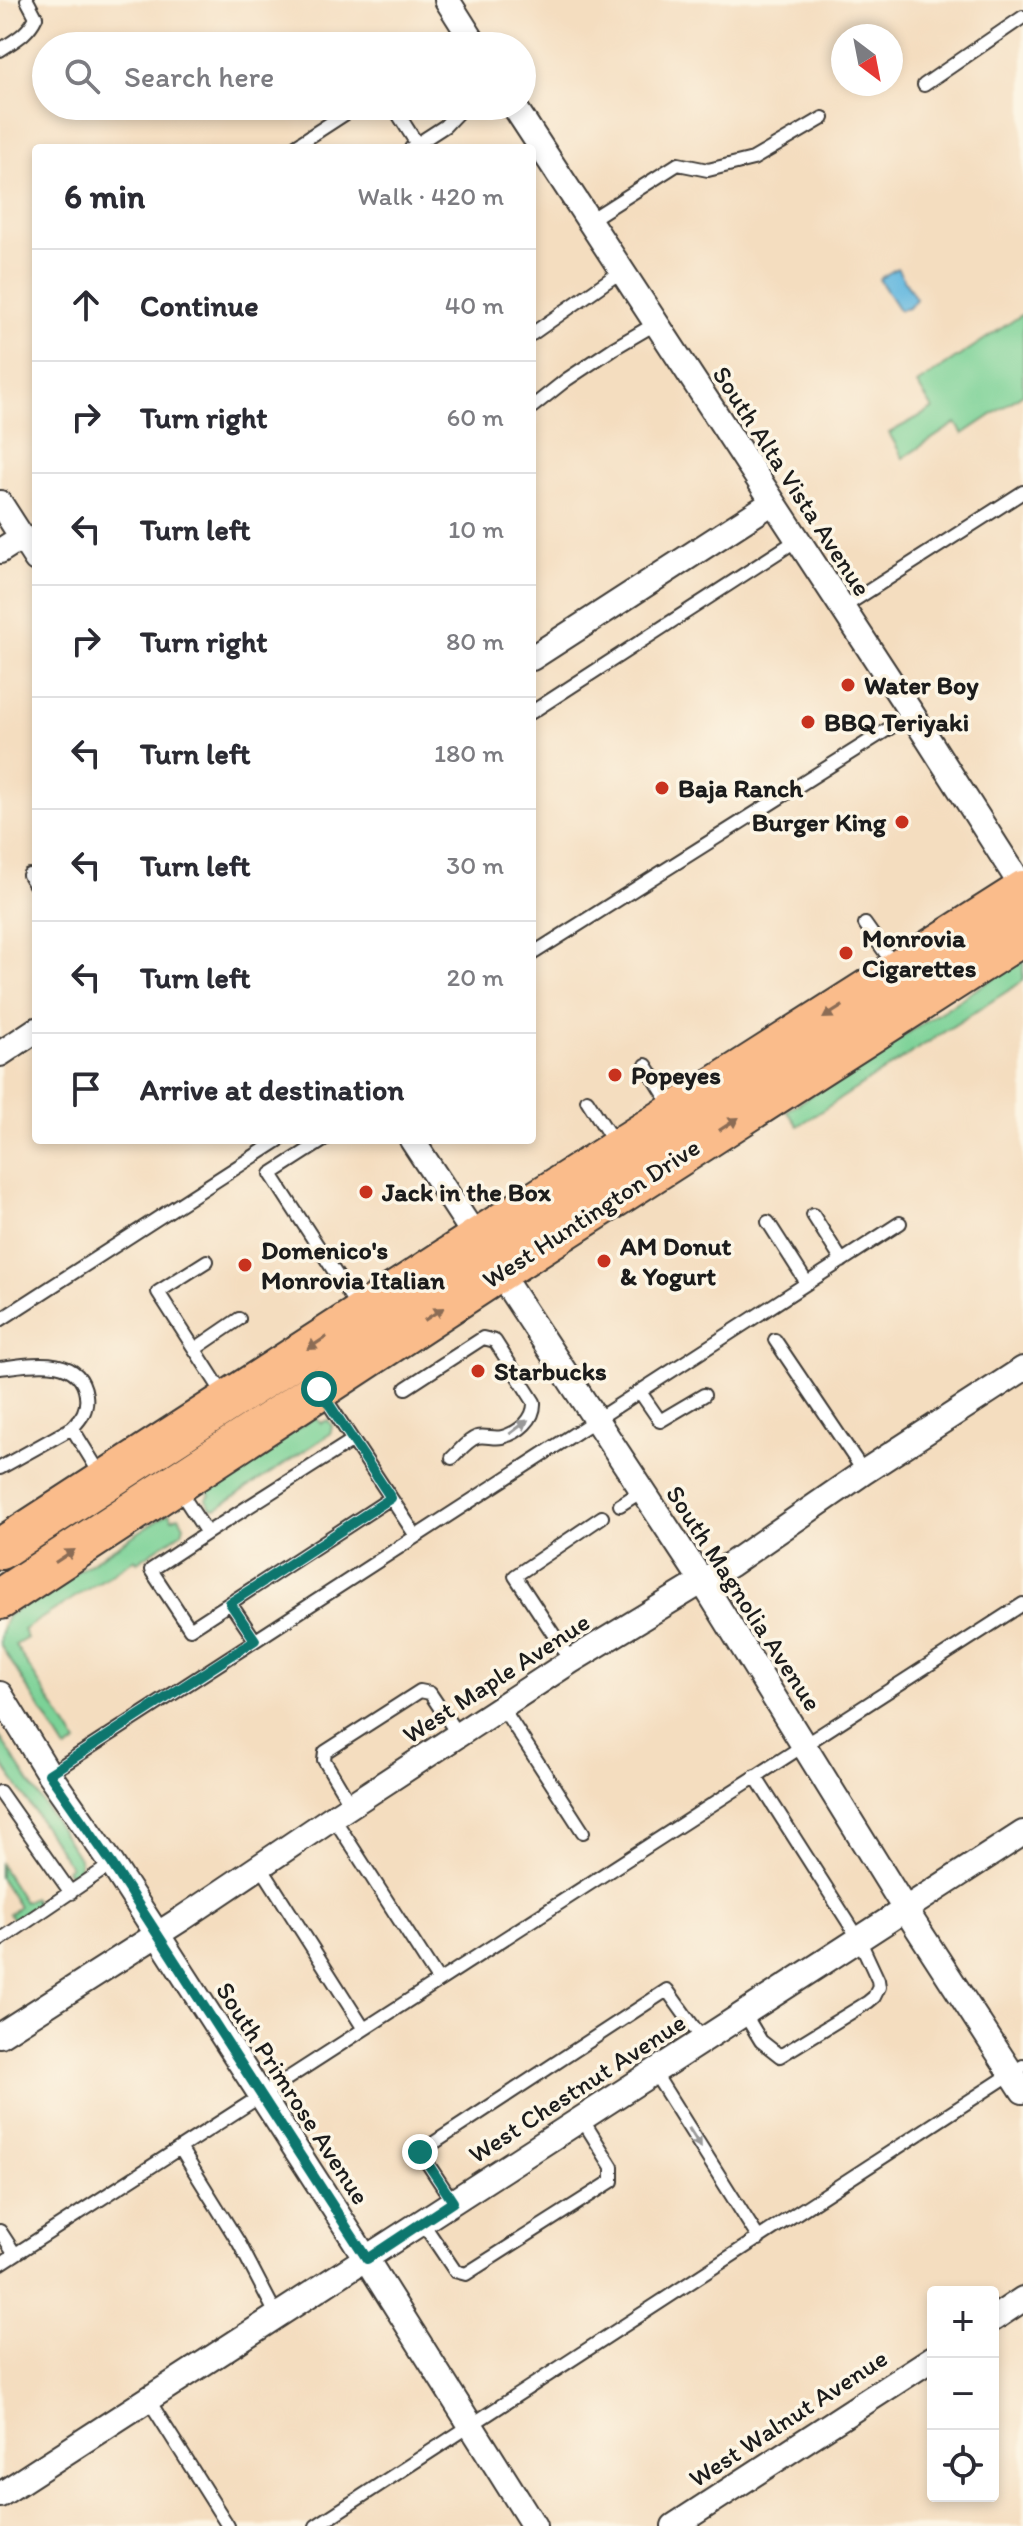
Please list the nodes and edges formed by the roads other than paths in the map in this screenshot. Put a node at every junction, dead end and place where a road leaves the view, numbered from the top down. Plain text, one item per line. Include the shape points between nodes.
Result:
1 (27, 0) edge
2 (447, 0) edge
3 (1023, 17) edge
4 (467, 32) edge
5 (0, 50) edge
6 (924, 85) dead end
7 (823, 118) dead end
8 (335, 120) edge
9 (400, 120) edge
10 (451, 120) edge
11 (523, 120) edge
12 (299, 144) edge
13 (413, 144) edge
14 (417, 144) edge
15 (590, 220) junction
16 (623, 270) junction
17 (655, 324) junction
18 (536, 331) edge
19 (536, 404) edge
20 (1023, 492) edge
21 (773, 502) junction
22 (0, 503) edge
23 (22, 537) junction
24 (797, 540) junction
25 (0, 551) edge
26 (32, 553) edge
27 (842, 608) junction
28 (536, 655) edge
29 (536, 709) edge
30 (912, 714) junction
31 (1023, 892) edge
32 (865, 924) dead end
33 (1023, 935) edge
34 (536, 951) edge
35 (899, 970) junction
36 (930, 995) junction
37 (32, 1033) edge
38 (0, 1054) edge
39 (646, 1065) dead end
40 (587, 1100) dead end
41 (675, 1112) junction
42 (273, 1144) edge
43 (318, 1144) edge
44 (415, 1144) edge
45 (618, 1149) junction
46 (813, 1215) dead end
47 (768, 1222) dead end
48 (900, 1223) dead end
49 (477, 1239) junction
50 (207, 1261) dead end
51 (842, 1261) junction
52 (498, 1272) junction
53 (807, 1283) junction
54 (362, 1314) junction
55 (239, 1319) dead end
56 (0, 1320) edge
57 (775, 1340) dead end
58 (195, 1349) junction
59 (0, 1368) edge
60 (1023, 1369) edge
61 (406, 1388) dead end
62 (319, 1389) junction
63 (640, 1392) junction
64 (704, 1395) dead end
65 (228, 1401) junction
66 (597, 1419) junction
67 (72, 1428) junction
68 (353, 1440) junction
69 (452, 1458) dead end
70 (0, 1468) edge
71 (864, 1472) junction
72 (104, 1481) junction
73 (175, 1484) junction
74 (642, 1491) junction
75 (391, 1498) junction
76 (620, 1505) dead end
77 (602, 1517) dead end
78 (207, 1533) junction
79 (416, 1536) junction
80 (0, 1549) edge
81 (702, 1581) junction
82 (0, 1599) edge
83 (230, 1603) junction
84 (1023, 1604) edge
85 (255, 1640) junction
86 (571, 1661) junction
87 (0, 1694) edge
88 (502, 1707) junction
89 (458, 1735) junction
90 (805, 1745) junction
91 (49, 1774) junction
92 (755, 1776) junction
93 (0, 1792) edge
94 (342, 1811) junction
95 (583, 1832) dead end
96 (1023, 1833) edge
97 (112, 1864) junction
98 (261, 1867) junction
99 (71, 1893) junction
100 (905, 1909) junction
101 (2, 1934) edge
102 (156, 1934) junction
103 (859, 1939) junction
104 (438, 1980) junction
105 (744, 2013) junction
106 (364, 2029) junction
107 (0, 2035) edge
108 (703, 2040) junction
109 (654, 2072) junction
110 (1019, 2077) edge
111 (261, 2095) junction
112 (582, 2119) junction
113 (180, 2148) junction
114 (453, 2202) junction
115 (422, 2222) junction
116 (0, 2231) edge
117 (759, 2239) junction
118 (15, 2254) junction
119 (367, 2259) junction
120 (0, 2264) edge
121 (1023, 2299) edge
122 (999, 2315) edge
123 (277, 2316) junction
124 (927, 2362) edge
125 (148, 2399) junction
126 (471, 2428) junction
127 (0, 2495) edge
128 (228, 2526) edge
129 (316, 2526) edge
130 (534, 2526) edge
131 (674, 2526) edge

1 - 5 lane via 36,17 28,32
2 - 4 street
3 - 6 lane
7 - 15 lane via 753,159 708,170 678,164
8 - 12 lane
9 - 13 lane
10 - 14 lane
11 - 15 street, South Alta Vista Avenue
15 - 16 street, South Alta Vista Avenue
16 - 17 street, South Alta Vista Avenue
16 - 18 lane
17 - 19 lane
17 - 21 street, South Alta Vista Avenue
20 - 27 lane
21 - 24 street, South Alta Vista Avenue
21 - 28 street
22 - 23 street
23 - 25 street
23 - 26 street
24 - 27 street, South Alta Vista Avenue
24 - 29 lane
27 - 30 street, South Alta Vista Avenue
30 - 31 street, South Alta Vista Avenue
30 - 34 lane
31 - 35 main road, West Huntington Drive
31 - 36 main road via 1017,922 950,964
32 - 35 lane
33 - 36 main road, West Huntington Drive
35 -> 41 main road, West Huntington Drive
52 -> 36 main road, West Huntington Drive
37 - 38 street
39 - 41 lane
40 - 45 lane
41 - 45 main road, West Huntington Drive
42 - 56 lane
43 - 54 lane via 271,1174
44 - 49 street, South Magnolia Avenue
45 - 49 main road, West Huntington Drive
46 - 51 lane
47 - 53 lane
48 - 51 lane
49 - 52 street, South Magnolia Avenue
49 - 54 main road, West Huntington Drive
50 - 58 lane via 158,1292
51 - 53 lane
62 -> 52 main road, West Huntington Drive
52 - 66 street, South Magnolia Avenue
53 - 63 lane
54 -> 65 main road, West Huntington Drive
55 - 58 lane
57 - 71 lane
58 - 65 lane
59 - 67 lane via 46,1363 70,1371 86,1398 85,1410
60 - 71 street, West Maple Avenue
69 -> 61 lane via 477,1437 501,1438 532,1415 534,1402 495,1341 483,1338
62 - 68 lane
62 - 73 main road, West Huntington Drive
63 - 64 lane via 660,1421
63 - 66 lane
65 - 72 main road, West Huntington Drive
66 - 74 street, South Magnolia Avenue
66 - 79 lane
67 - 70 lane
67 - 72 lane
68 - 75 lane
68 - 78 lane
71 - 81 street, West Maple Avenue
72 - 80 main road, West Huntington Drive
73 - 78 lane
82 -> 73 main road, West Huntington Drive
74 - 76 lane
74 - 81 street, South Magnolia Avenue
75 - 79 lane
75 - 83 lane
77 - 86 lane via 515,1576
78 - 83 lane via 151,1570 190,1629
79 - 85 lane
81 - 86 street, West Maple Avenue
81 - 90 street, South Magnolia Avenue
83 - 85 lane
84 - 90 lane
85 - 91 lane
86 - 88 street, West Maple Avenue
87 - 91 street, South Primrose Avenue
88 - 89 street, West Maple Avenue
88 - 95 lane
89 - 94 street, West Maple Avenue
89 - 94 lane via 430,1693 420,1691 325,1752
90 - 92 lane
90 - 100 street, South Magnolia Avenue
91 - 97 street, South Primrose Avenue
92 - 103 lane
92 - 104 lane
93 - 99 lane
94 - 98 street, West Maple Avenue
94 - 104 lane
96 - 100 street, West Chestnut Avenue
97 - 99 lane
97 - 102 street, South Primrose Avenue
98 - 102 street, West Maple Avenue
98 - 106 lane
99 - 101 lane
100 - 103 street, West Chestnut Avenue
100 - 110 street, South Magnolia Avenue
102 - 107 street, West Maple Avenue
102 - 111 street, South Primrose Avenue
103 - 105 street, West Chestnut Avenue
103 - 105 lane via 879,1987 868,2002 780,2056 761,2041
104 - 106 lane
105 - 108 street, West Chestnut Avenue
106 - 111 lane
108 - 109 street, West Chestnut Avenue
108 - 114 lane via 667,1990 420,2152
109 - 112 street, West Chestnut Avenue
109 -> 117 lane
110 - 117 lane
111 - 113 lane
111 - 119 street, South Primrose Avenue
112 - 114 street, West Chestnut Avenue
112 - 115 lane via 612,2167 612,2181 466,2274 455,2271
113 - 118 lane
113 - 123 lane
114 - 115 street, West Chestnut Avenue
115 - 119 street, West Chestnut Avenue
116 - 118 lane
117 - 126 lane
118 - 120 lane
119 - 123 street, West Chestnut Avenue
119 - 126 street, South Primrose Avenue
121 - 122 street
123 - 125 street, West Chestnut Avenue
124 - 131 street, West Walnut Avenue
125 - 127 street, West Chestnut Avenue
125 - 128 lane
126 - 129 lane
126 - 130 street, South Primrose Avenue

